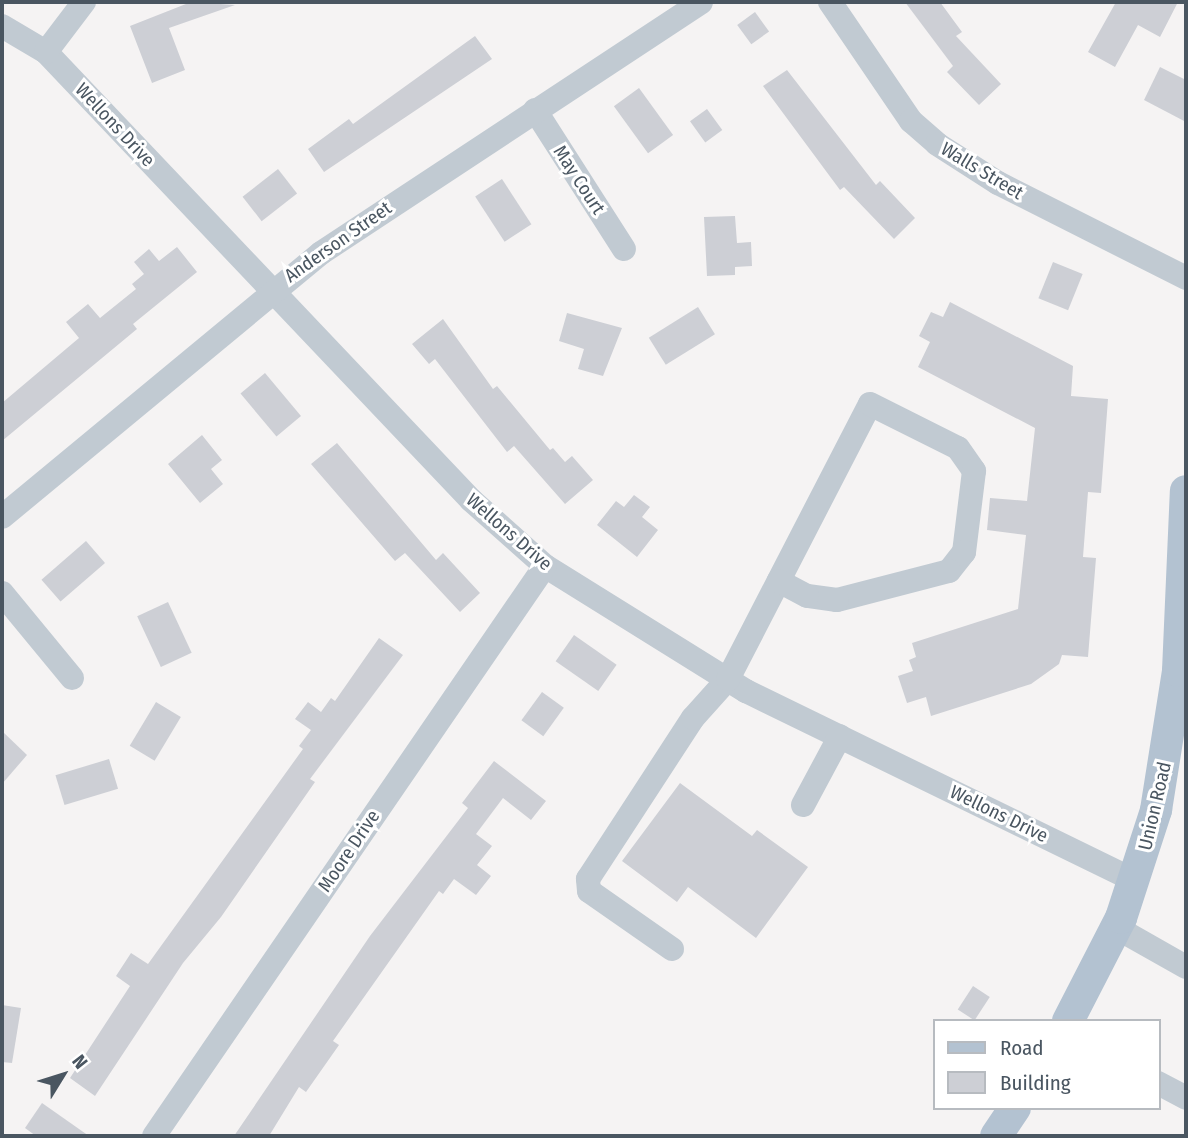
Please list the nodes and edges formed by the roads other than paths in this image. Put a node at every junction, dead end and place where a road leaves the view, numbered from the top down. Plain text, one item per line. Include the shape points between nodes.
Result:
1 (84, 2) edge
2 (701, 2) edge
3 (830, 2) edge
4 (2, 26) edge
5 (46, 52) junction
6 (535, 110) junction
7 (624, 249) dead end
8 (1186, 278) edge
9 (270, 290) junction
10 (1186, 491) edge
11 (2, 517) edge
12 (545, 566) junction
13 (779, 581) junction
14 (2, 593) edge
15 (72, 678) dead end
16 (728, 679) junction
17 (840, 736) junction
18 (803, 805) dead end
19 (1136, 881) junction
20 (1117, 928) junction
21 (672, 949) dead end
22 (1186, 967) edge
23 (1069, 1019) edge
24 (1160, 1084) edge
25 (1186, 1098) edge
26 (1014, 1110) edge
27 (154, 1136) edge
28 (996, 1136) edge

1 - 5 street
2 - 6 street, Anderson Street
3 - 8 street, Walls Street via 911,121 937,144 998,183
4 - 5 street, Wellons Drive
5 - 9 street, Wellons Drive
6 - 7 street, May Court
6 - 9 street, Anderson Street via 446,166
9 - 11 street, Anderson Street
9 - 12 street, Wellons Drive via 471,500
10 - 19 main road, Union Road via 1178,671 1156,810
12 - 16 street, Wellons Drive
12 - 27 street, Moore Drive
13 - 13 street via 870,404 958,448 974,471 964,552 949,571 837,600 807,596
13 - 16 street
14 - 15 street
16 - 17 street, Wellons Drive
16 - 21 street via 693,718 588,879 589,891
17 - 18 street
17 - 19 street, Wellons Drive
19 - 20 main road, Union Road
20 - 22 street
20 - 23 main road, Union Road
24 - 25 street
26 - 28 main road

